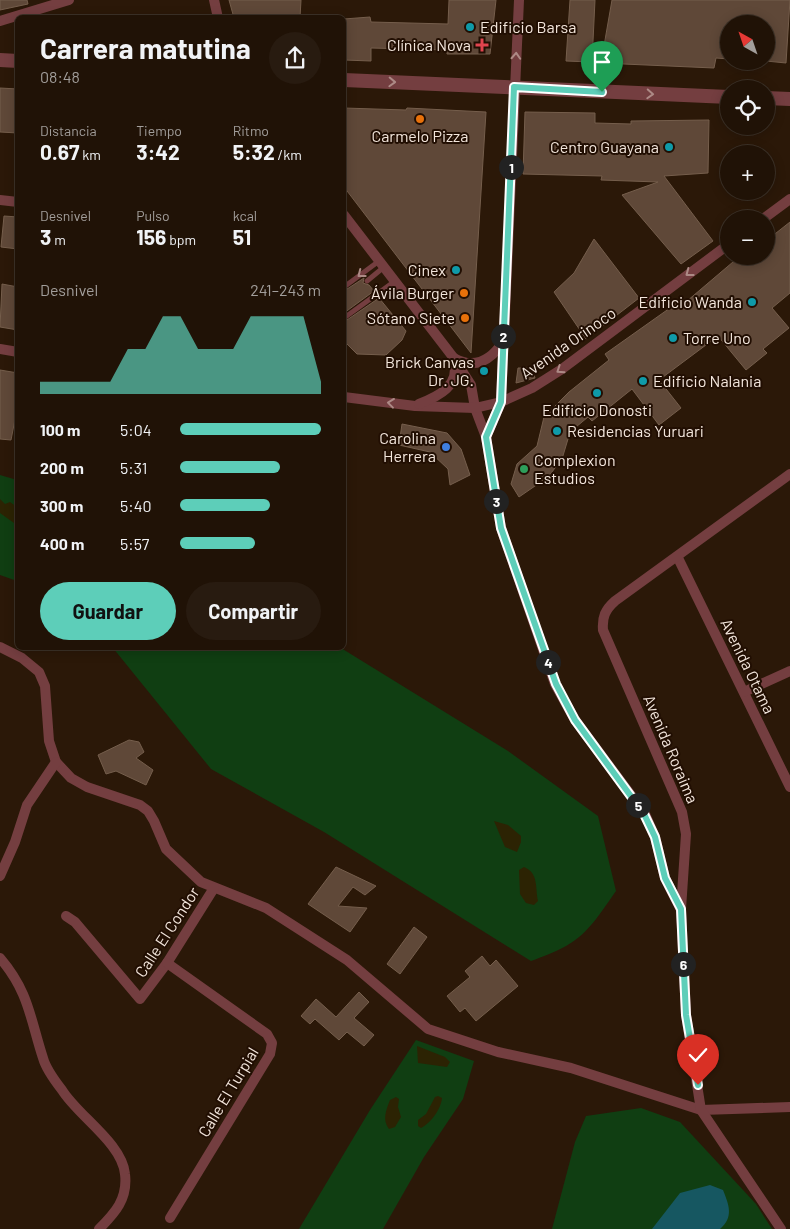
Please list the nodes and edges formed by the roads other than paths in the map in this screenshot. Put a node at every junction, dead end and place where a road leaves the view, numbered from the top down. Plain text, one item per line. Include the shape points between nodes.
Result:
1 (69, 0) edge
2 (214, 0) edge
3 (519, 0) edge
4 (20, 15) edge
5 (217, 15) edge
6 (15, 16) edge
7 (0, 21) edge
8 (0, 60) edge
9 (15, 61) edge
10 (346, 80) edge
11 (514, 87) junction
12 (720, 97) edge
13 (775, 98) edge
14 (790, 99) edge
15 (790, 199) edge
16 (0, 200) edge
17 (15, 202) edge
18 (775, 210) edge
19 (348, 225) edge
20 (720, 251) edge
21 (382, 264) junction
22 (366, 281) dead end
23 (395, 281) junction
24 (346, 286) edge
25 (346, 317) edge
26 (503, 342) junction
27 (0, 349) edge
28 (15, 352) edge
29 (453, 357) junction
30 (346, 396) edge
31 (501, 402) junction
32 (415, 406) junction
33 (475, 408) junction
34 (486, 437) junction
35 (790, 474) edge
36 (678, 558) junction
37 (0, 648) edge
38 (790, 671) edge
39 (744, 692) junction
40 (56, 762) junction
41 (790, 787) edge
42 (0, 876) edge
43 (214, 888) junction
44 (681, 909) junction
45 (66, 916) dead end
46 (0, 958) edge
47 (167, 963) junction
48 (790, 1106) edge
49 (701, 1110) junction
50 (170, 1218) dead end
51 (98, 1229) edge
52 (781, 1229) edge

1 - 4 street
2 - 5 street
11 -> 3 street
6 - 7 street
8 - 9 street
10 -> 11 street
11 -> 12 street
11 - 26 street
13 - 14 street
15 - 18 street
16 - 17 street
19 - 21 street
20 -> 31 street, Avenida Orinoco via 562,369
21 - 22 lane
21 - 23 street
21 -> 24 lane
23 - 25 lane
23 - 29 street
26 - 29 street via 490,358 477,364
26 - 31 street
27 - 28 street
29 - 32 street via 455,375 452,383 441,394
29 - 33 street via 471,384
32 -> 30 street, Avenida Orinoco
31 - 33 street, Avenida Orinoco
31 - 34 street
32 - 33 street, Avenida Orinoco
33 - 34 street
34 - 44 street via 501,528 556,684 575,720 644,814 655,837 665,878
35 - 36 street, Avenida Roraima
36 - 39 street, Avenida Otama
36 - 44 street, Avenida Roraima via 609,606 602,621 603,630 682,812 686,834
37 - 40 street via 22,658 39,672 45,686 49,741
38 - 39 street
39 - 41 street, Avenida Otama
40 - 42 street via 27,805
40 - 43 street via 71,778 87,787 140,804 148,810 166,849 201,882
43 - 47 street, Calle El Condor
43 - 49 street via 266,908 347,960 428,1029 498,1052 572,1068
44 - 49 street, Avenida Roraima via 686,1015
45 - 47 street, Calle El Condor via 75,922 140,1000
46 - 51 street via 13,973 31,1011 43,1060 63,1092 120,1157 125,1174 124,1199
47 - 50 street, Calle El Turpial via 267,1034 272,1043 270,1054
48 - 49 street
49 - 52 street, Avenida Roraima

